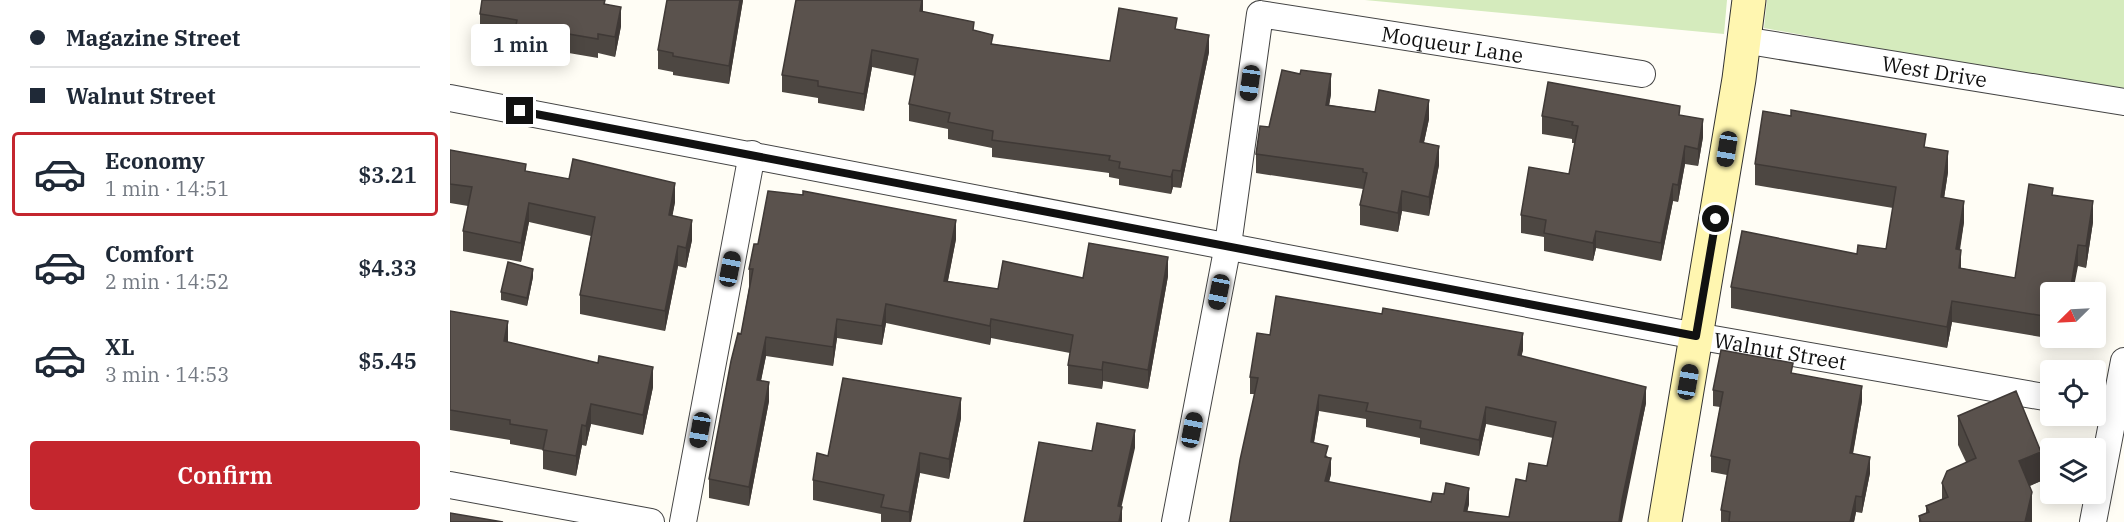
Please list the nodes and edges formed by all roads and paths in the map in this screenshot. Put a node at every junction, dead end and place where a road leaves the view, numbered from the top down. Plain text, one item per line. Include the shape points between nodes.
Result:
1 (1749, 0) edge
2 (1743, 40) junction
3 (1642, 74) dead end
4 (450, 98) edge
5 (2124, 102) edge
6 (752, 154) junction
7 (1228, 245) junction
8 (1696, 336) junction
9 (2124, 361) edge
10 (2040, 396) edge
11 (2112, 409) edge
12 (450, 485) edge
13 (651, 522) edge
14 (683, 522) edge
15 (1174, 522) edge
16 (1665, 522) edge
17 (2093, 522) edge

1 - 2 street
2 - 5 street, West Drive
2 - 8 street
3 - 7 street, Moqueur Lane via 1260,14
4 - 6 street, Walnut Street
6 - 7 street, Walnut Street
6 - 14 street
7 - 8 street, Walnut Street
7 - 15 street
8 - 10 street, Walnut Street
8 - 16 street
9 - 11 street
11 - 17 street
12 - 13 street

